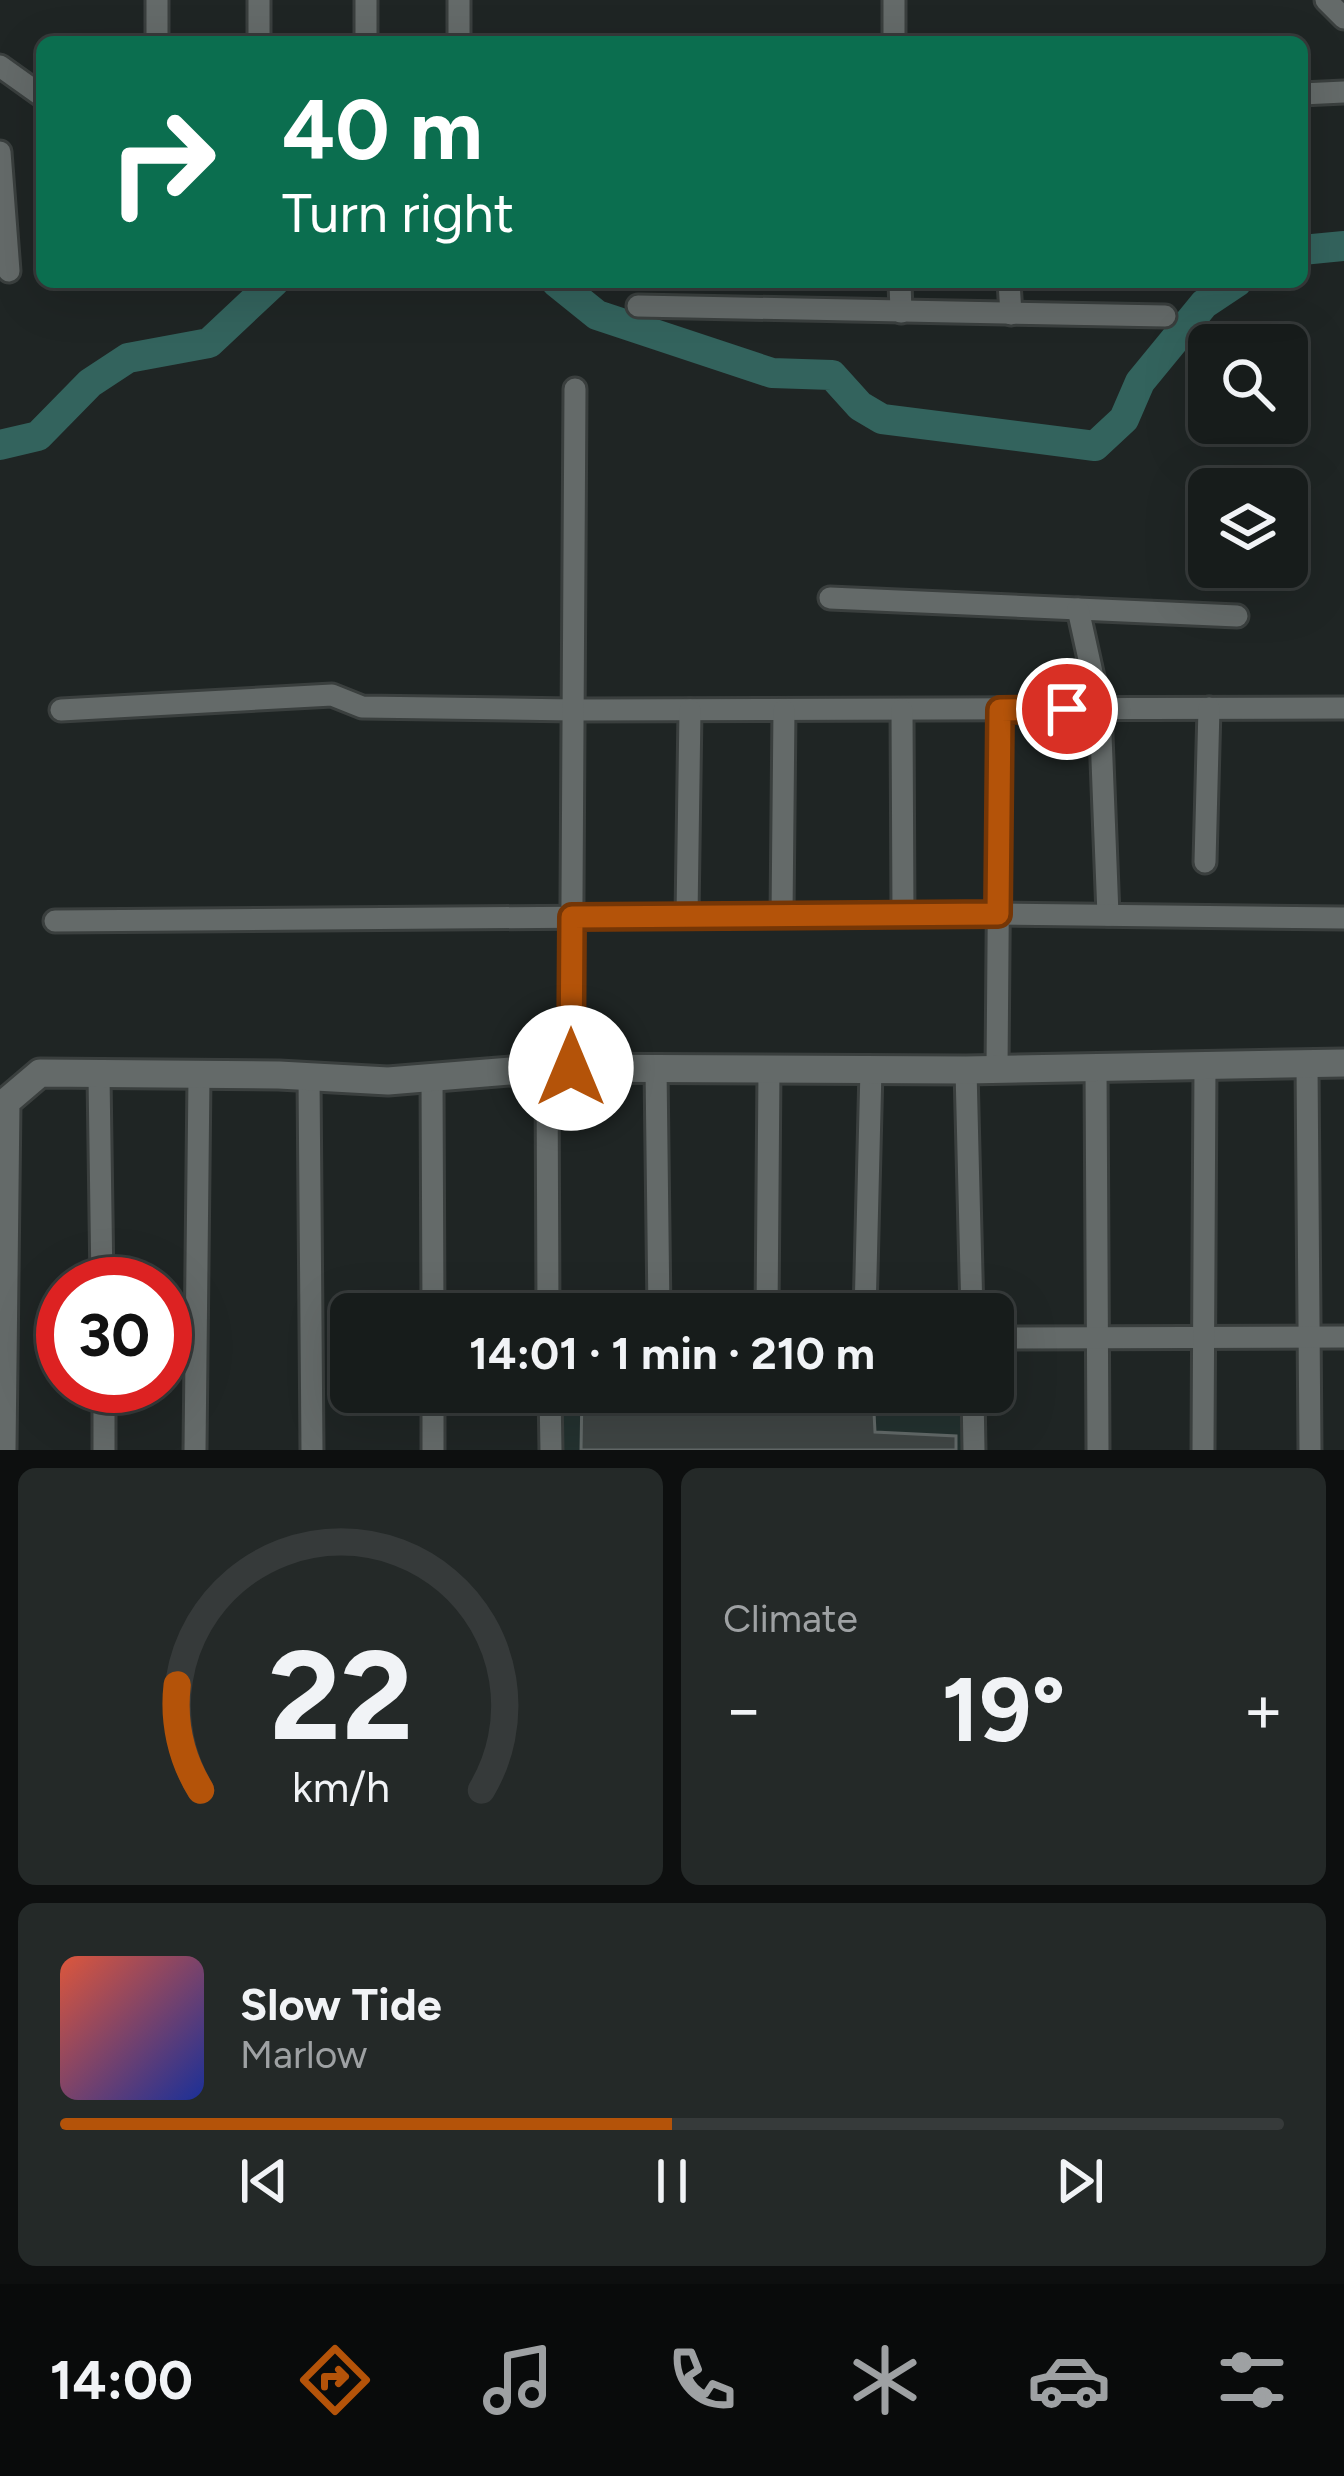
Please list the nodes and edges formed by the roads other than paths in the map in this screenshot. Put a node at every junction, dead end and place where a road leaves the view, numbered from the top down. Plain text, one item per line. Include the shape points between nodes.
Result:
1 (157, 0) edge
2 (259, 0) edge
3 (365, 0) edge
4 (459, 0) edge
5 (893, 0) edge
6 (1326, 0) edge
7 (1344, 18) edge
8 (158, 36) edge
9 (259, 36) edge
10 (366, 36) edge
11 (459, 36) edge
12 (894, 36) edge
13 (0, 66) edge
14 (36, 92) edge
15 (1344, 92) edge
16 (1308, 94) edge
17 (0, 152) edge
18 (8, 271) dead end
19 (900, 288) edge
20 (1010, 288) edge
21 (638, 306) dead end
22 (901, 312) junction
23 (1011, 314) junction
24 (1165, 316) dead end
25 (575, 389) dead end
26 (830, 598) dead end
27 (1078, 609) junction
28 (1237, 616) dead end
29 (1209, 708) junction
30 (1344, 708) edge
31 (1100, 709) junction
32 (61, 710) dead end
33 (574, 710) junction
34 (690, 710) junction
35 (784, 710) junction
36 (902, 710) junction
37 (1000, 710) junction
38 (1205, 862) dead end
39 (903, 914) junction
40 (998, 914) junction
41 (1108, 915) junction
42 (686, 916) junction
43 (782, 916) junction
44 (572, 917) junction
45 (1344, 918) edge
46 (55, 921) dead end
47 (1344, 1063) edge
48 (1307, 1064) junction
49 (1205, 1065) junction
50 (1096, 1067) junction
51 (559, 1068) junction
52 (656, 1068) junction
53 (769, 1069) junction
54 (871, 1069) junction
55 (997, 1069) junction
56 (966, 1070) junction
57 (99, 1076) junction
58 (199, 1076) junction
59 (309, 1077) junction
60 (431, 1078) junction
61 (102, 1257) edge
62 (433, 1293) edge
63 (549, 1293) edge
64 (659, 1293) edge
65 (767, 1293) edge
66 (866, 1293) edge
67 (971, 1293) edge
68 (1309, 1337) junction
69 (1344, 1337) edge
70 (1014, 1338) edge
71 (1097, 1338) junction
72 (1202, 1338) junction
73 (104, 1413) edge
74 (433, 1413) edge
75 (550, 1413) edge
76 (973, 1413) edge
77 (2, 1450) edge
78 (104, 1450) edge
79 (195, 1450) edge
80 (312, 1450) edge
81 (434, 1450) edge
82 (551, 1450) edge
83 (974, 1450) edge
84 (1098, 1450) edge
85 (1203, 1450) edge
86 (1310, 1450) edge

1 - 8 street
2 - 9 street
3 - 10 street
4 - 11 street
5 - 12 street
6 - 7 street
13 - 14 street
15 - 16 street
17 - 18 street
19 - 22 street
20 - 23 street
21 - 22 street
22 - 23 street
23 - 24 street
25 - 33 street
26 - 27 street
27 - 28 street
27 - 31 street
29 - 30 street
29 - 31 street
29 - 38 street
31 - 37 street
31 - 41 street
32 - 33 street via 332,695 362,707
33 - 34 street
33 - 44 street
34 - 35 street
34 - 42 street
35 - 36 street
35 - 43 street
36 - 37 street
36 - 39 street
37 - 40 street
39 - 40 street
39 - 43 street
40 - 41 street
40 - 55 street
41 - 45 street
42 - 43 street
42 - 44 street
44 - 46 street
44 - 51 street
47 - 48 street
48 - 49 street
48 - 68 street
49 - 50 street
49 - 72 street
50 - 55 street
50 - 71 street
51 - 52 street
51 - 60 street
51 - 63 street
52 - 53 street
52 - 64 street
53 - 54 street
53 - 65 street
54 - 56 street
54 - 66 street
55 - 56 street
56 - 67 street
57 - 58 street
57 - 61 street
57 - 77 street via 40,1073 6,1102
58 - 59 street
58 - 79 street
59 - 60 street
59 - 80 street
60 - 62 street
68 - 69 street
68 - 72 street
68 - 86 street
70 - 71 street
71 - 72 street
71 - 84 street
72 - 85 street
73 - 78 street
74 - 81 street
75 - 82 street
76 - 83 street

